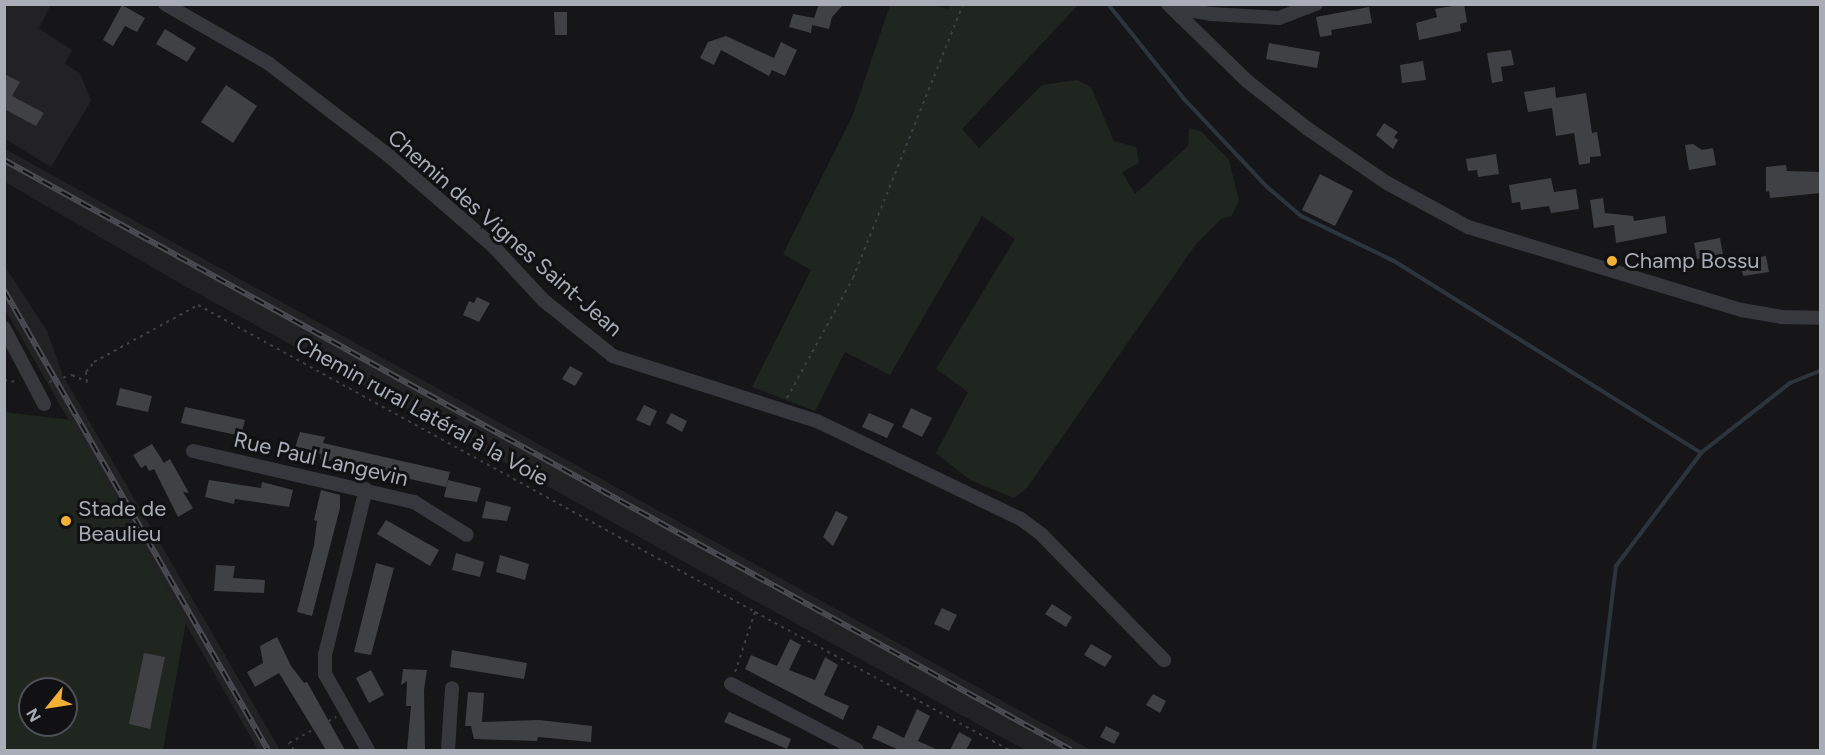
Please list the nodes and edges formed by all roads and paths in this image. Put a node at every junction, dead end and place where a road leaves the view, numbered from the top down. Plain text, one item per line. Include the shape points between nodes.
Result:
1 (165, 4) edge
2 (963, 4) edge
3 (1316, 4) edge
4 (1169, 6) edge
5 (1821, 318) edge
6 (4, 328) edge
7 (87, 382) dead end
8 (44, 404) dead end
9 (781, 410) junction
10 (193, 451) dead end
11 (366, 489) junction
12 (467, 535) dead end
13 (755, 612) junction
14 (1164, 660) dead end
15 (731, 684) joint
16 (452, 688) dead end
17 (346, 711) junction
18 (294, 750) edge
19 (368, 750) edge
20 (448, 750) edge
21 (857, 750) edge
22 (1009, 750) edge

1 - 9 street, Chemin des Vignes Saint-Jean via 268,63 389,156 494,247 543,300 613,356
2 - 9 path via 853,278
3 - 4 street via 1279,18 1210,14
4 - 5 street via 1247,81 1308,129 1387,183 1468,227 1742,310 1781,317
6 - 8 street
7 - 13 path, Chemin rural Latéral à la Voie via 86,372 94,362 198,305
9 - 14 street, Chemin des Vignes Saint-Jean via 817,421 1021,519 1042,535
10 - 11 street, Rue Paul Langevin
11 - 12 street, Rue Paul Langevin via 414,502
11 - 17 street via 325,655 325,674
13 - 15 path
13 - 22 path, Chemin rural Latéral à la Voie
15 - 21 street
16 - 20 street
17 - 18 path via 289,743
17 - 19 street

